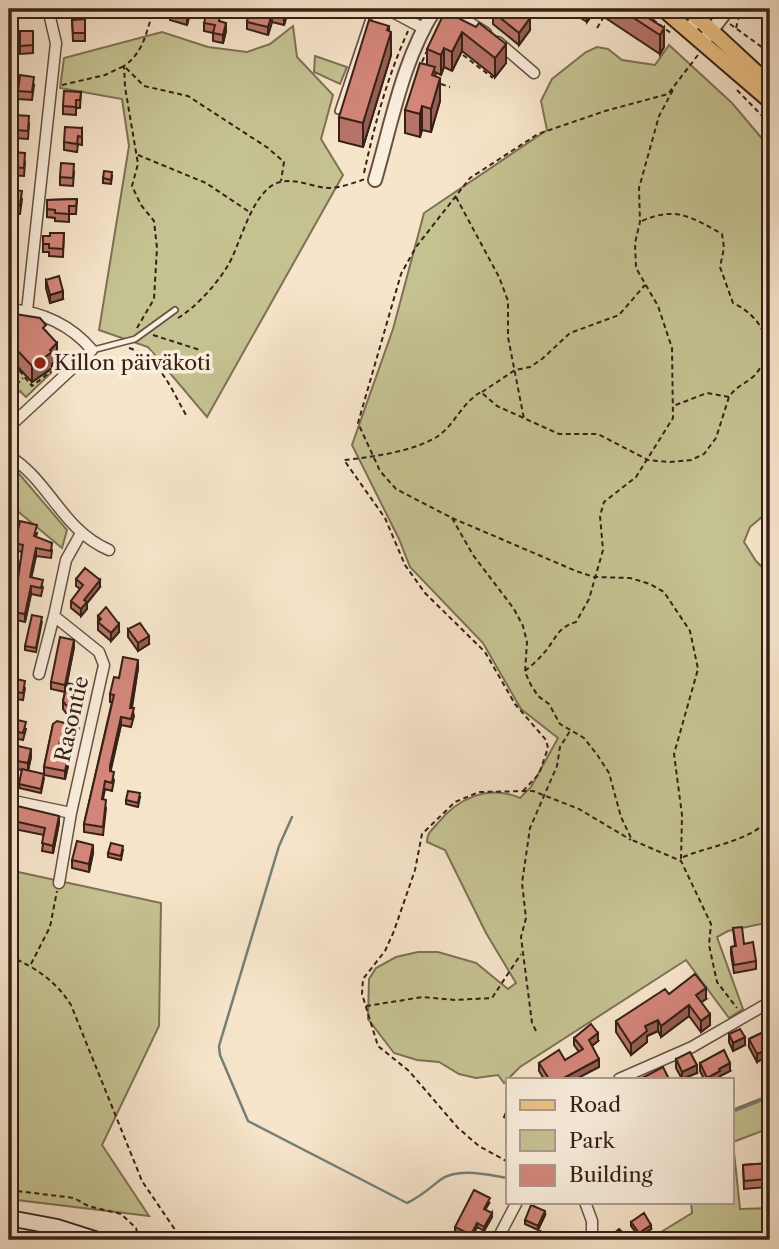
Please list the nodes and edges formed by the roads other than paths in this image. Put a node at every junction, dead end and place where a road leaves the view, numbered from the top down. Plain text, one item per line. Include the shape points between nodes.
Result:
1 (48, 9) edge
2 (372, 9) edge
3 (390, 9) edge
4 (435, 9) edge
5 (448, 9) edge
6 (663, 9) edge
7 (698, 12) edge
8 (721, 19) edge
9 (423, 28) junction
10 (684, 35) junction
11 (700, 48) junction
12 (534, 73) dead end
13 (770, 85) edge
14 (770, 101) edge
15 (338, 111) edge
16 (376, 176) road end
17 (9, 309) edge
18 (175, 310) dead end
19 (26, 314) junction
20 (92, 350) junction
21 (9, 427) edge
22 (9, 456) edge
23 (80, 535) junction
24 (109, 550) dead end
25 (54, 616) junction
26 (39, 674) dead end
27 (9, 800) edge
28 (71, 813) junction
29 (59, 883) road end
30 (770, 1003) edge
31 (621, 1078) edge
32 (516, 1204) edge
33 (586, 1204) edge
34 (9, 1218) edge
35 (98, 1240) edge
36 (498, 1240) edge
37 (592, 1240) edge

1 - 19 street via 56,33
2 - 15 lane
3 - 9 street
4 - 9 street
5 - 12 street via 481,29
6 - 10 main road
7 - 8 main road
7 - 10 street
8 - 11 street
8 - 13 main road
9 - 16 street via 394,102
10 - 11 main road
11 - 14 main road
17 - 19 street
18 - 20 lane via 135,339
19 - 20 street via 76,331
20 - 21 street
22 - 23 street via 24,467
23 - 24 street
23 - 25 street via 66,560
25 - 26 street
25 - 28 street, Rasontie via 103,659
27 - 28 street
28 - 29 street, Rasontie
30 - 31 street via 692,1047
32 - 36 street
33 - 37 street
34 - 35 main road

